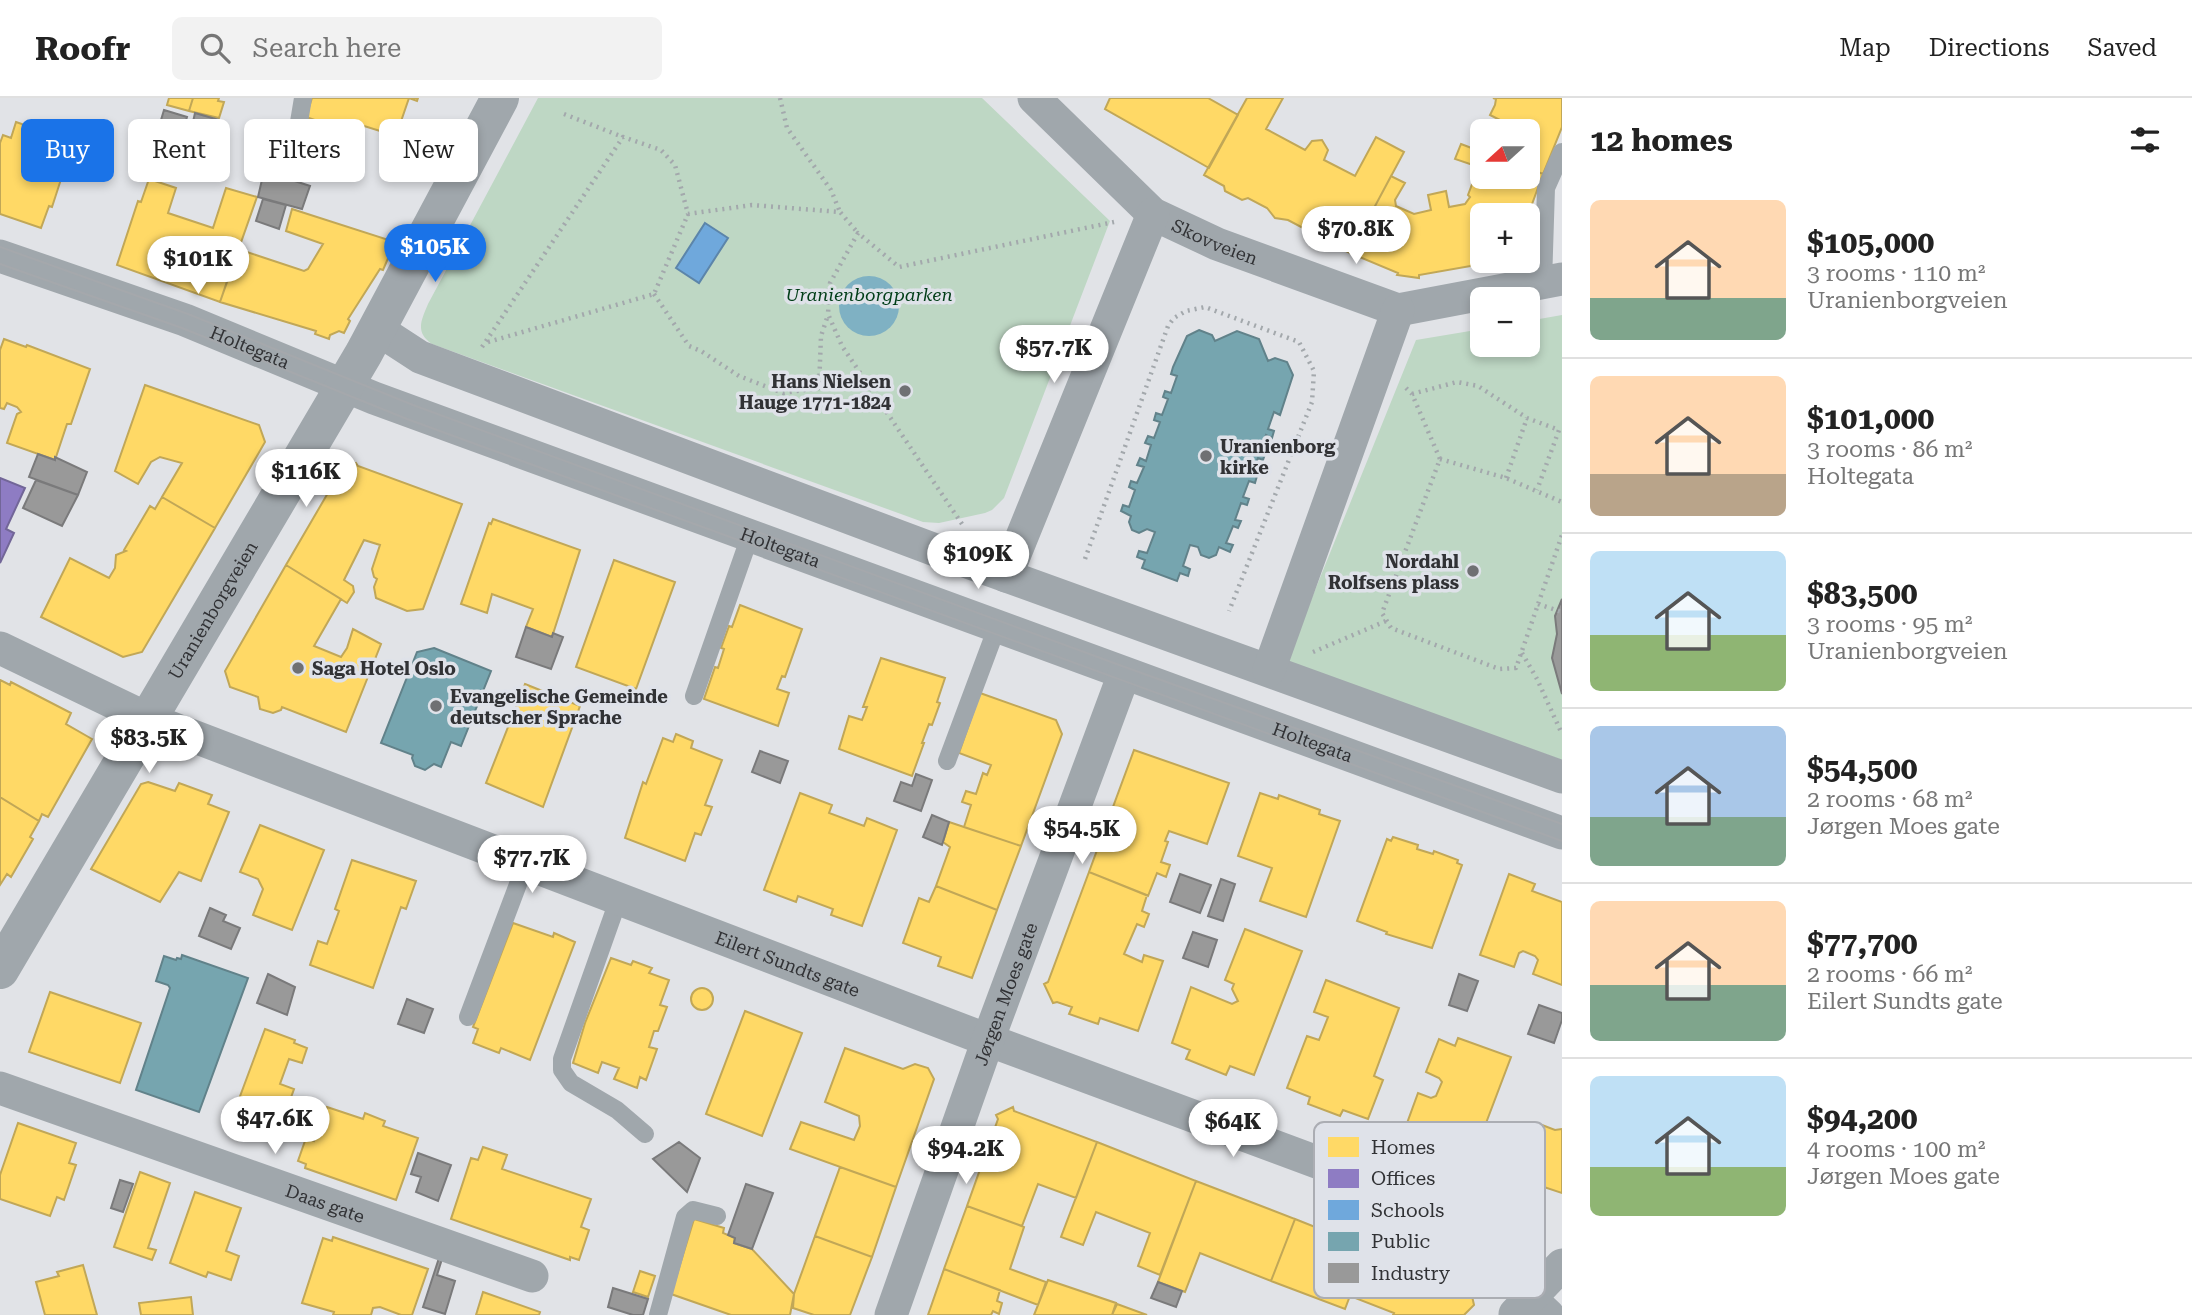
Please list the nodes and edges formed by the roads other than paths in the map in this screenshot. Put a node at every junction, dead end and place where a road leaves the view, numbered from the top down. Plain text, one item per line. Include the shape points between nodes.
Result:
1 (303, 98) edge
2 (500, 98) edge
3 (1034, 98) edge
4 (300, 119) edge
5 (1562, 152) edge
6 (1153, 214) junction
7 (0, 256) edge
8 (1552, 281) edge
9 (1398, 310) junction
10 (377, 329) junction
11 (345, 385) junction
12 (750, 536) junction
13 (1006, 576) junction
14 (996, 627) junction
15 (0, 648) edge
16 (1269, 670) junction
17 (1124, 674) junction
18 (694, 696) dead end
19 (148, 719) junction
20 (947, 761) dead end
21 (1562, 777) edge
22 (1562, 833) edge
23 (526, 863) junction
24 (619, 898) junction
25 (0, 970) edge
26 (468, 1017) dead end
27 (988, 1040) junction
28 (0, 1088) edge
29 (645, 1134) dead end
30 (1314, 1161) edge
31 (717, 1216) dead end
32 (1562, 1265) edge
33 (532, 1276) dead end
34 (1545, 1290) edge
35 (658, 1315) edge
36 (891, 1315) edge

1 - 4 lane
2 - 10 street, Uranienborgveien
3 - 6 street, Skovveien
5 - 8 lane via 1546,188
6 - 9 street, Skovveien via 1217,244
6 - 13 street
7 - 11 street, Holtegata via 185,320
8 - 9 street
9 - 16 street
10 - 11 street, Uranienborgveien
10 - 13 street via 420,357
11 - 12 street, Holtegata
11 - 19 street, Uranienborgveien
12 - 14 street, Holtegata
12 - 18 lane
13 - 16 street
14 - 17 street, Holtegata
14 - 20 lane
15 - 19 street, Eilert Sundts gate
16 - 21 street
17 - 22 street, Holtegata
17 - 27 street, Jørgen Moes gate
19 - 23 street, Eilert Sundts gate
19 - 25 street, Uranienborgveien
23 - 24 street, Eilert Sundts gate
23 - 26 lane
24 - 27 street, Eilert Sundts gate
24 - 29 lane via 562,1070 571,1083 617,1110
27 - 30 street, Eilert Sundts gate
27 - 36 street, Jørgen Moes gate
28 - 33 street, Daas gate
31 - 35 lane via 693,1210 685,1217
32 - 34 street

